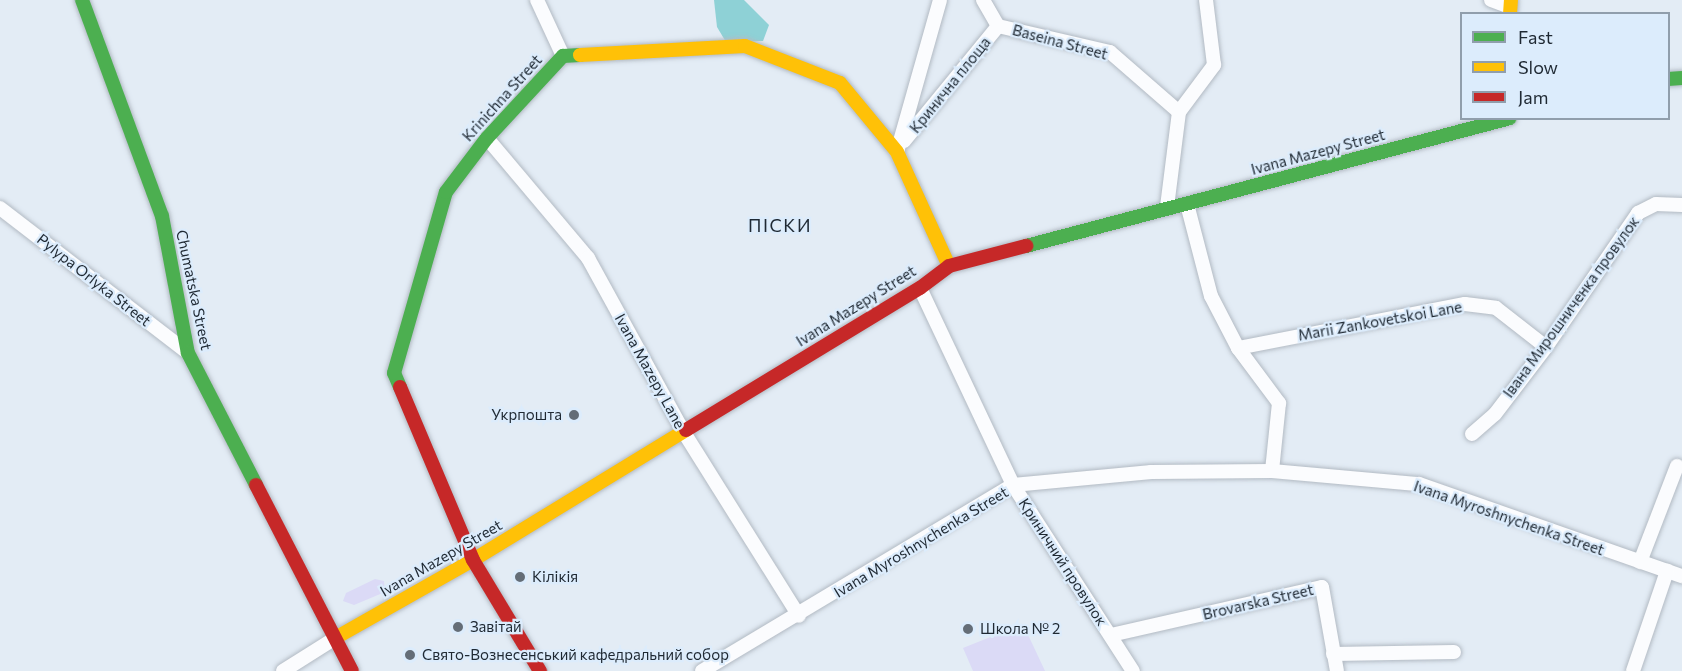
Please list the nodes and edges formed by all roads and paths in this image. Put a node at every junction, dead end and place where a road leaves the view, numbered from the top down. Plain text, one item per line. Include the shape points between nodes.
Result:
1 (82, 0) edge
2 (537, 0) edge
3 (940, 0) edge
4 (983, 0) edge
5 (1206, 0) edge
6 (1491, 0) edge
7 (1510, 7) edge
8 (998, 26) junction
9 (562, 56) junction
10 (1179, 112) junction
11 (1501, 120) edge
12 (488, 138) junction
13 (899, 148) junction
14 (1186, 204) junction
15 (1682, 205) edge
16 (1167, 207) junction
17 (0, 208) edge
18 (949, 266) junction
19 (920, 288) junction
20 (1546, 347) junction
21 (1238, 348) junction
22 (188, 353) junction
23 (683, 432) junction
24 (1472, 434) dead end
25 (1677, 466) dead end
26 (1272, 471) junction
27 (1013, 485) junction
28 (473, 560) junction
29 (1640, 562) junction
30 (1667, 572) junction
31 (1682, 576) edge
32 (799, 616) junction
33 (1111, 634) junction
34 (337, 637) junction
35 (1454, 652) dead end
36 (1333, 654) junction
37 (283, 671) edge
38 (352, 671) edge
39 (540, 671) edge
40 (702, 671) edge
41 (1132, 671) edge
42 (1337, 671) edge
43 (1633, 671) edge

1 - 22 street, Chumatska Street via 162,216
2 - 9 street
3 - 13 street, Кринична площа
4 - 8 street, Baseina Street
5 - 10 street via 1214,65
6 - 7 street
8 - 10 street, Baseina Street via 1110,52
8 - 13 street, Кринична площа
9 - 12 street, Krinichna Street
9 - 13 street, Krinichna Street via 745,46 840,83
10 - 16 street
11 - 14 street, Ivana Mazepy Street
12 - 23 street, Ivana Mazepy Lane via 588,258
12 - 28 street, Krinichna Street via 446,192 394,373
13 - 18 street, Krinichna Street
14 - 16 street, Ivana Mazepy Street
14 - 21 street via 1211,296
15 - 20 street, Івана Мирошниченка провулок via 1656,204 1638,213
16 - 18 street, Ivana Mazepy Street
17 - 22 street, Pylypa Orlyka Street
18 - 19 street, Ivana Mazepy Street
19 - 23 street, Ivana Mazepy Street
19 - 27 street, Криничний провулок
20 - 21 street, Marii Zankovetskoi Lane via 1496,308 1465,304
20 - 24 street, Івана Мирошниченка провулок via 1495,414
21 - 26 street via 1279,403
22 - 34 street, Chumatska Street
23 - 28 street, Ivana Mazepy Street
23 - 32 street, Ivana Mazepy Lane
25 - 29 street
26 - 27 street, Ivana Myroshnychenka Street via 1151,472
26 - 29 street, Ivana Myroshnychenka Street via 1419,484
27 - 32 street, Ivana Myroshnychenka Street
27 - 33 street, Криничний провулок
28 - 34 street, Ivana Mazepy Street
28 - 39 street, Krinichna Street
29 - 30 street, Ivana Myroshnychenka Street
30 - 31 street, Ivana Myroshnychenka Street
30 - 43 street
32 - 40 street, Ivana Myroshnychenka Street
33 - 36 street, Brovarska Street via 1322,587
33 - 41 street, Криничний провулок
34 - 37 street, Ivana Mazepy Street
34 - 38 street, Chumatska Street
35 - 36 street
36 - 42 street, Brovarska Street

